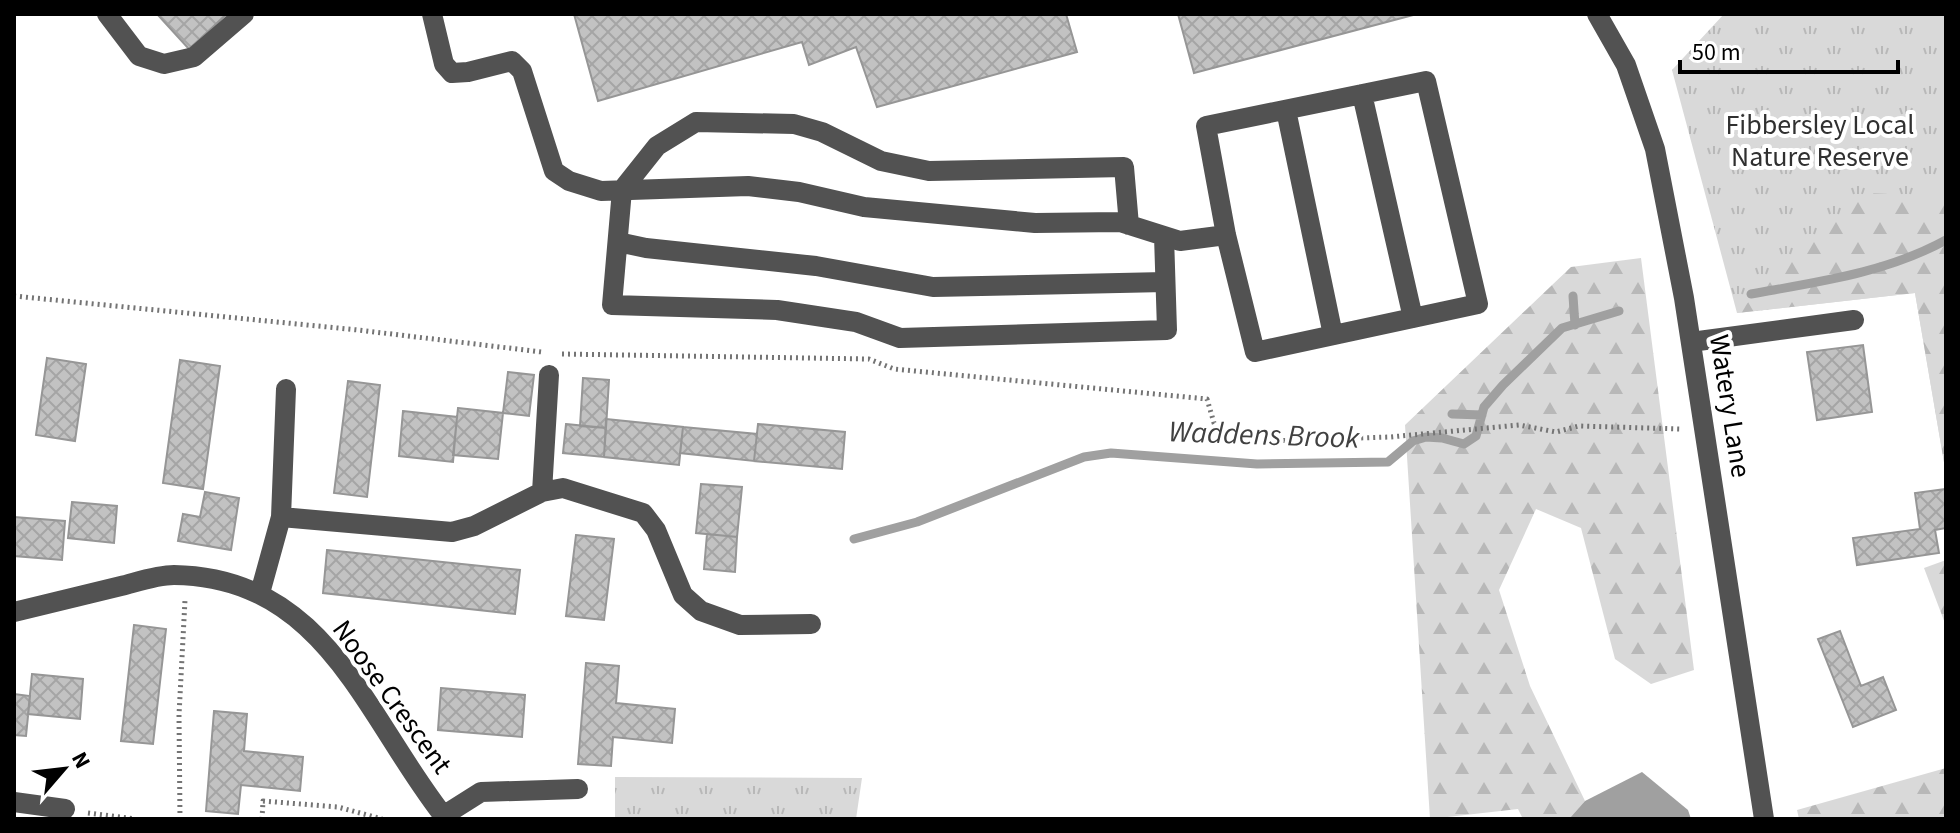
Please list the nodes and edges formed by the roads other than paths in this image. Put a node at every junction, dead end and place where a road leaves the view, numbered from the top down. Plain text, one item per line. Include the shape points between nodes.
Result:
1 (107, 14) edge
2 (244, 14) edge
3 (432, 14) edge
4 (1597, 14) edge
5 (1362, 94) junction
6 (1286, 110) junction
7 (622, 190) junction
8 (1129, 225) junction
9 (1226, 235) junction
10 (1164, 236) junction
11 (618, 242) junction
12 (1165, 282) junction
13 (1413, 318) junction
14 (1854, 320) dead end
15 (1333, 335) junction
16 (1691, 342) junction
17 (549, 375) road end
18 (286, 389) dead end
19 (542, 492) junction
20 (281, 517) junction
21 (260, 593) junction
22 (14, 612) edge
23 (811, 624) dead end
24 (578, 789) dead end
25 (14, 802) edge
26 (65, 809) road end
27 (444, 818) edge
28 (1764, 819) edge

1 - 2 street via 139,56 164,64 194,57
3 - 7 street via 444,64 452,73 512,61 522,71 554,171 601,191
4 - 16 street, Watery Lane via 1626,65 1655,149
5 - 6 street
5 - 13 street
5 - 13 street via 1426,81 1478,304
6 - 9 street via 1206,126
6 - 15 street
7 - 8 street via 748,186 864,207 1035,223
7 - 8 street via 657,146 696,122 794,124 881,161 929,171 1124,167
7 - 11 street
8 - 10 street
9 - 10 street via 1180,241
9 - 15 street via 1255,352
10 - 12 street
11 - 12 street via 816,266 933,287
11 - 12 street via 612,305 777,310 856,322 900,338 1167,330
13 - 15 street
14 - 16 street
16 - 28 street, Watery Lane
17 - 19 street
18 - 20 street
19 - 20 street via 452,532
19 - 23 street via 563,488 643,513 656,530 683,595 701,611 740,625
20 - 21 street
21 - 22 street, Noose Crescent via 221,580 161,577
21 - 27 street, Noose Crescent via 293,613 335,658
24 - 27 street via 481,792
25 - 26 street

